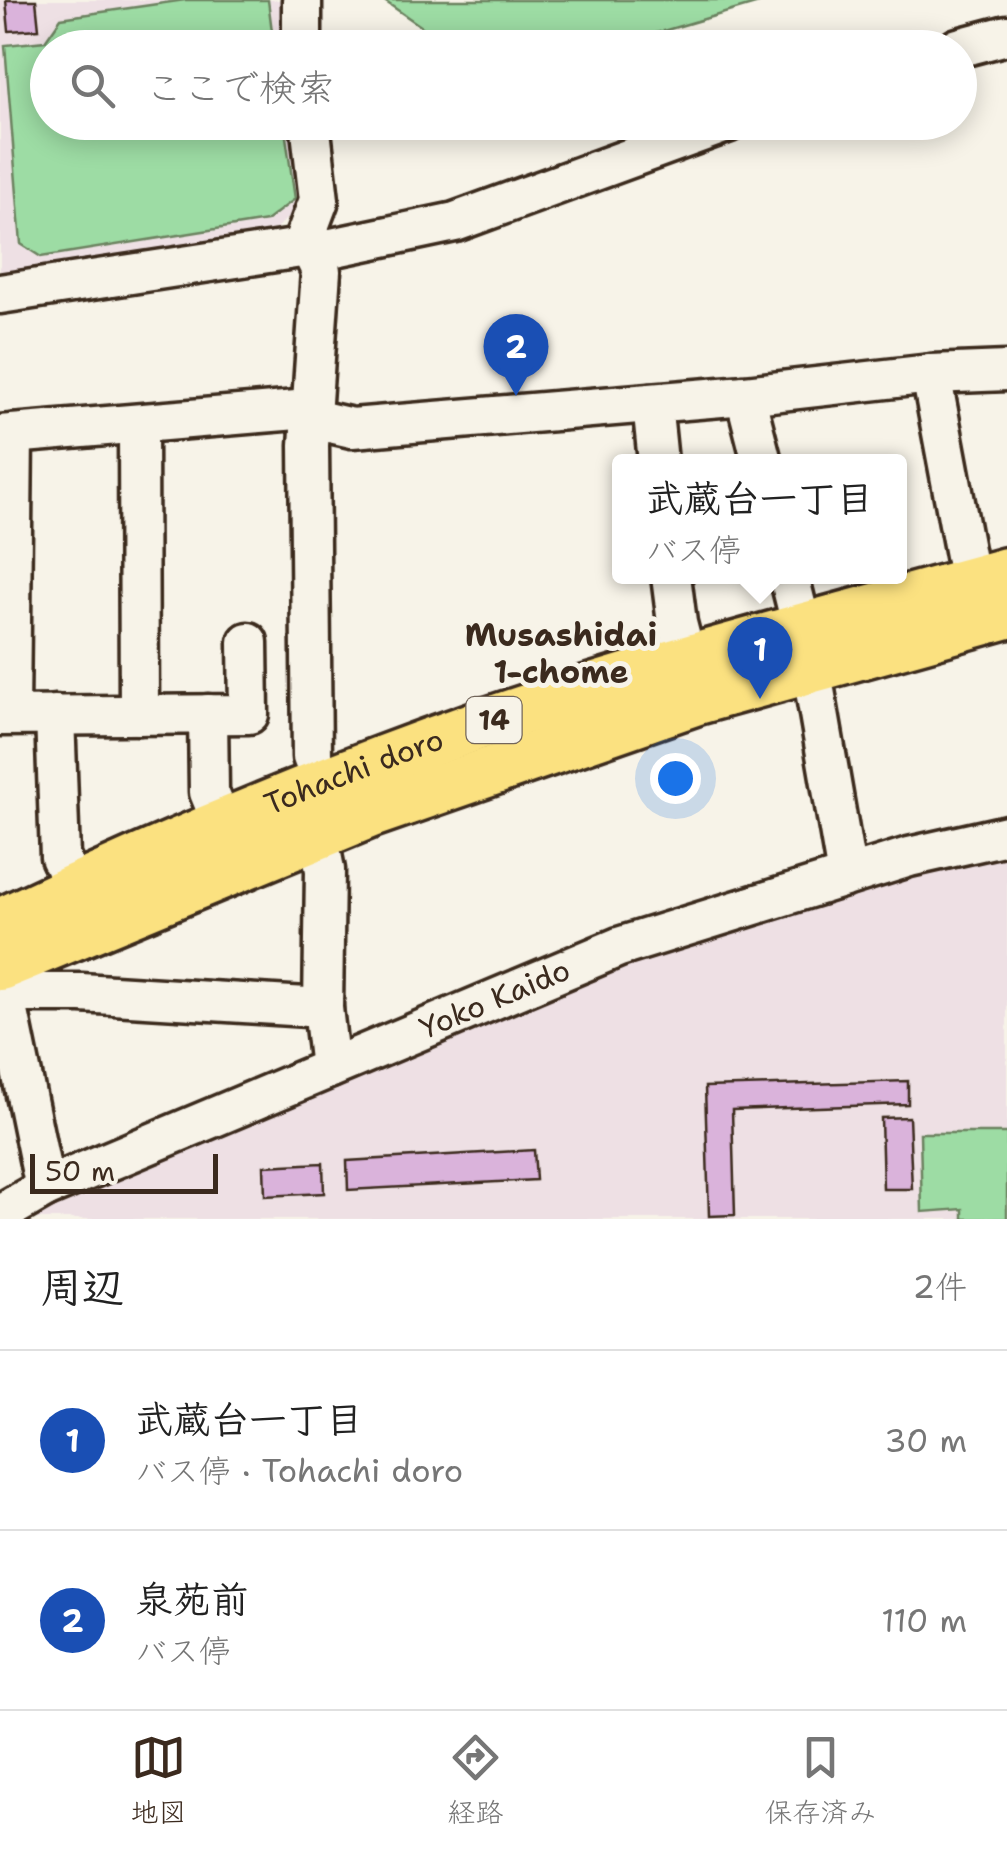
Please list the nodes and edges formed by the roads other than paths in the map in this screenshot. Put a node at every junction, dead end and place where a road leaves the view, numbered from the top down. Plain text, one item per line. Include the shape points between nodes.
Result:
1 (302, 0) edge
2 (302, 30) edge
3 (1007, 35) edge
4 (977, 43) edge
5 (312, 140) edge
6 (680, 140) edge
7 (306, 250) junction
8 (0, 294) edge
9 (1007, 371) edge
10 (932, 374) junction
11 (745, 395) junction
12 (652, 403) junction
13 (313, 419) junction
14 (138, 424) junction
15 (6, 434) edge
16 (657, 454) edge
17 (760, 454) edge
18 (989, 577) edge
19 (673, 584) edge
20 (791, 584) edge
21 (1007, 614) edge
22 (248, 642) dead end
23 (807, 647) junction
24 (686, 662) junction
25 (139, 714) junction
26 (208, 714) junction
27 (56, 715) junction
28 (5, 716) edge
29 (620, 728) junction
30 (384, 759) junction
31 (322, 783) junction
32 (222, 824) junction
33 (318, 834) junction
34 (1007, 834) edge
35 (258, 859) junction
36 (847, 876) junction
37 (47, 903) edge
38 (1, 981) edge
39 (323, 1008) junction
40 (330, 1068) junction
41 (46, 1188) junction
42 (0, 1214) edge

1 - 2 street
3 - 4 street
5 - 7 street via 319,200
6 - 7 street via 455,222
7 - 8 street
7 - 13 street via 321,271
9 - 10 street
10 - 11 street
10 - 18 street
11 - 12 street
11 - 17 street
12 - 13 street via 352,428
12 - 16 street
13 - 14 street via 297,410
13 - 31 street via 310,682 312,757
14 - 15 street
14 - 25 street
15 - 28 street
18 - 23 main road, Tohachi doro / 14
19 - 24 street
20 - 23 street
21 - 23 main road, Tohachi doro / 14
22 - 26 street via 250,714
23 - 24 main road, Tohachi doro / 14
23 - 29 main road, Tohachi doro / 14
23 - 36 street
24 - 30 main road, Tohachi doro / 14
25 - 26 street
25 - 27 street
26 - 32 street via 209,792
27 - 28 street
27 - 37 street via 60,857
29 - 30 main road via 494,752 382,788 372,773
29 - 33 main road, Tohachi doro / 14
30 - 31 main road, Tohachi doro / 14
31 - 32 main road, Tohachi doro / 14
32 - 37 main road, Tohachi doro / 14
33 - 35 main road, Tohachi doro / 14
33 - 39 street via 325,870
34 - 36 street, Yoko Kaido
35 - 37 main road via 269,842 264,832 251,829 150,872
35 - 38 main road, Tohachi doro / 14
36 - 40 street, Yoko Kaido via 619,947
38 - 39 street via 81,993
38 - 41 street
39 - 40 street
40 - 41 street, Yoko Kaido
41 - 42 street, Yoko Kaido

